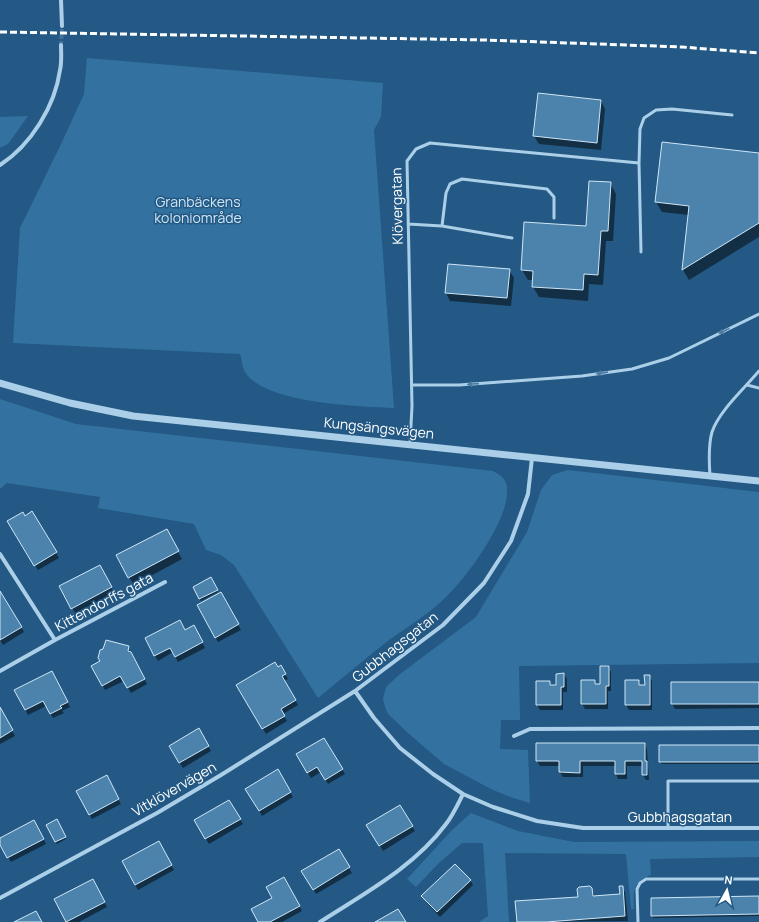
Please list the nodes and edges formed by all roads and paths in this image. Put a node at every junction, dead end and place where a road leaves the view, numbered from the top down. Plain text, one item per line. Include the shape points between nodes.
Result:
1 (61, 0) edge
2 (62, 26) tunnel mouth
3 (62, 45) tunnel mouth
4 (732, 115) dead end
5 (639, 163) junction
6 (0, 165) edge
7 (554, 218) dead end
8 (408, 224) junction
9 (442, 226) junction
10 (512, 238) dead end
11 (641, 252) dead end
12 (759, 314) edge
13 (759, 371) edge
14 (0, 382) edge
15 (412, 385) junction
16 (748, 385) junction
17 (759, 388) edge
18 (410, 444) junction
19 (532, 458) junction
20 (710, 476) junction
21 (759, 481) edge
22 (0, 554) edge
23 (165, 582) dead end
24 (55, 640) junction
25 (0, 671) edge
26 (355, 692) junction
27 (759, 728) edge
28 (514, 736) dead end
29 (759, 781) edge
30 (463, 794) junction
31 (668, 828) junction
32 (759, 828) edge
33 (759, 879) edge
34 (0, 898) edge
35 (320, 922) edge
36 (638, 922) edge

1 - 2 street
3 - 6 street via 60,70 53,96 42,120 26,142
4 - 5 lane via 672,109 656,110 644,118 640,129
5 - 8 lane, Klövergatan via 430,143 416,149 407,161
5 - 11 lane
7 - 9 lane via 554,197 547,189 462,179 450,184 446,193
8 - 9 lane
8 - 15 lane, Klövergatan
9 - 10 lane
12 -> 15 lane via 669,358 632,369 582,376 459,385
13 - 16 lane
14 - 18 street, Kungsängsvägen via 70,403 133,416
15 - 18 lane, Klövergatan
16 - 17 lane
16 - 20 lane via 719,417 712,433
18 - 19 street, Kungsängsvägen
19 - 20 street, Kungsängsvägen
19 - 26 street, Gubbhagsgatan via 528,494 511,541 484,584 443,625
20 - 21 street, Kungsängsvägen
22 - 24 street, Kittendorffs gata
23 - 24 street, Kittendorffs gata
24 - 25 street, Kittendorffs gata
26 - 30 street, Gubbhagsgatan via 400,748
26 - 34 street, Vitklövervägen via 157,813
27 - 28 street via 530,729
29 - 31 lane via 668,780
30 - 31 street, Gubbhagsgatan via 537,821 583,828
30 - 35 street via 448,823 415,858 392,876
31 - 32 street, Gubbhagsgatan
33 - 36 lane via 646,879 637,889

